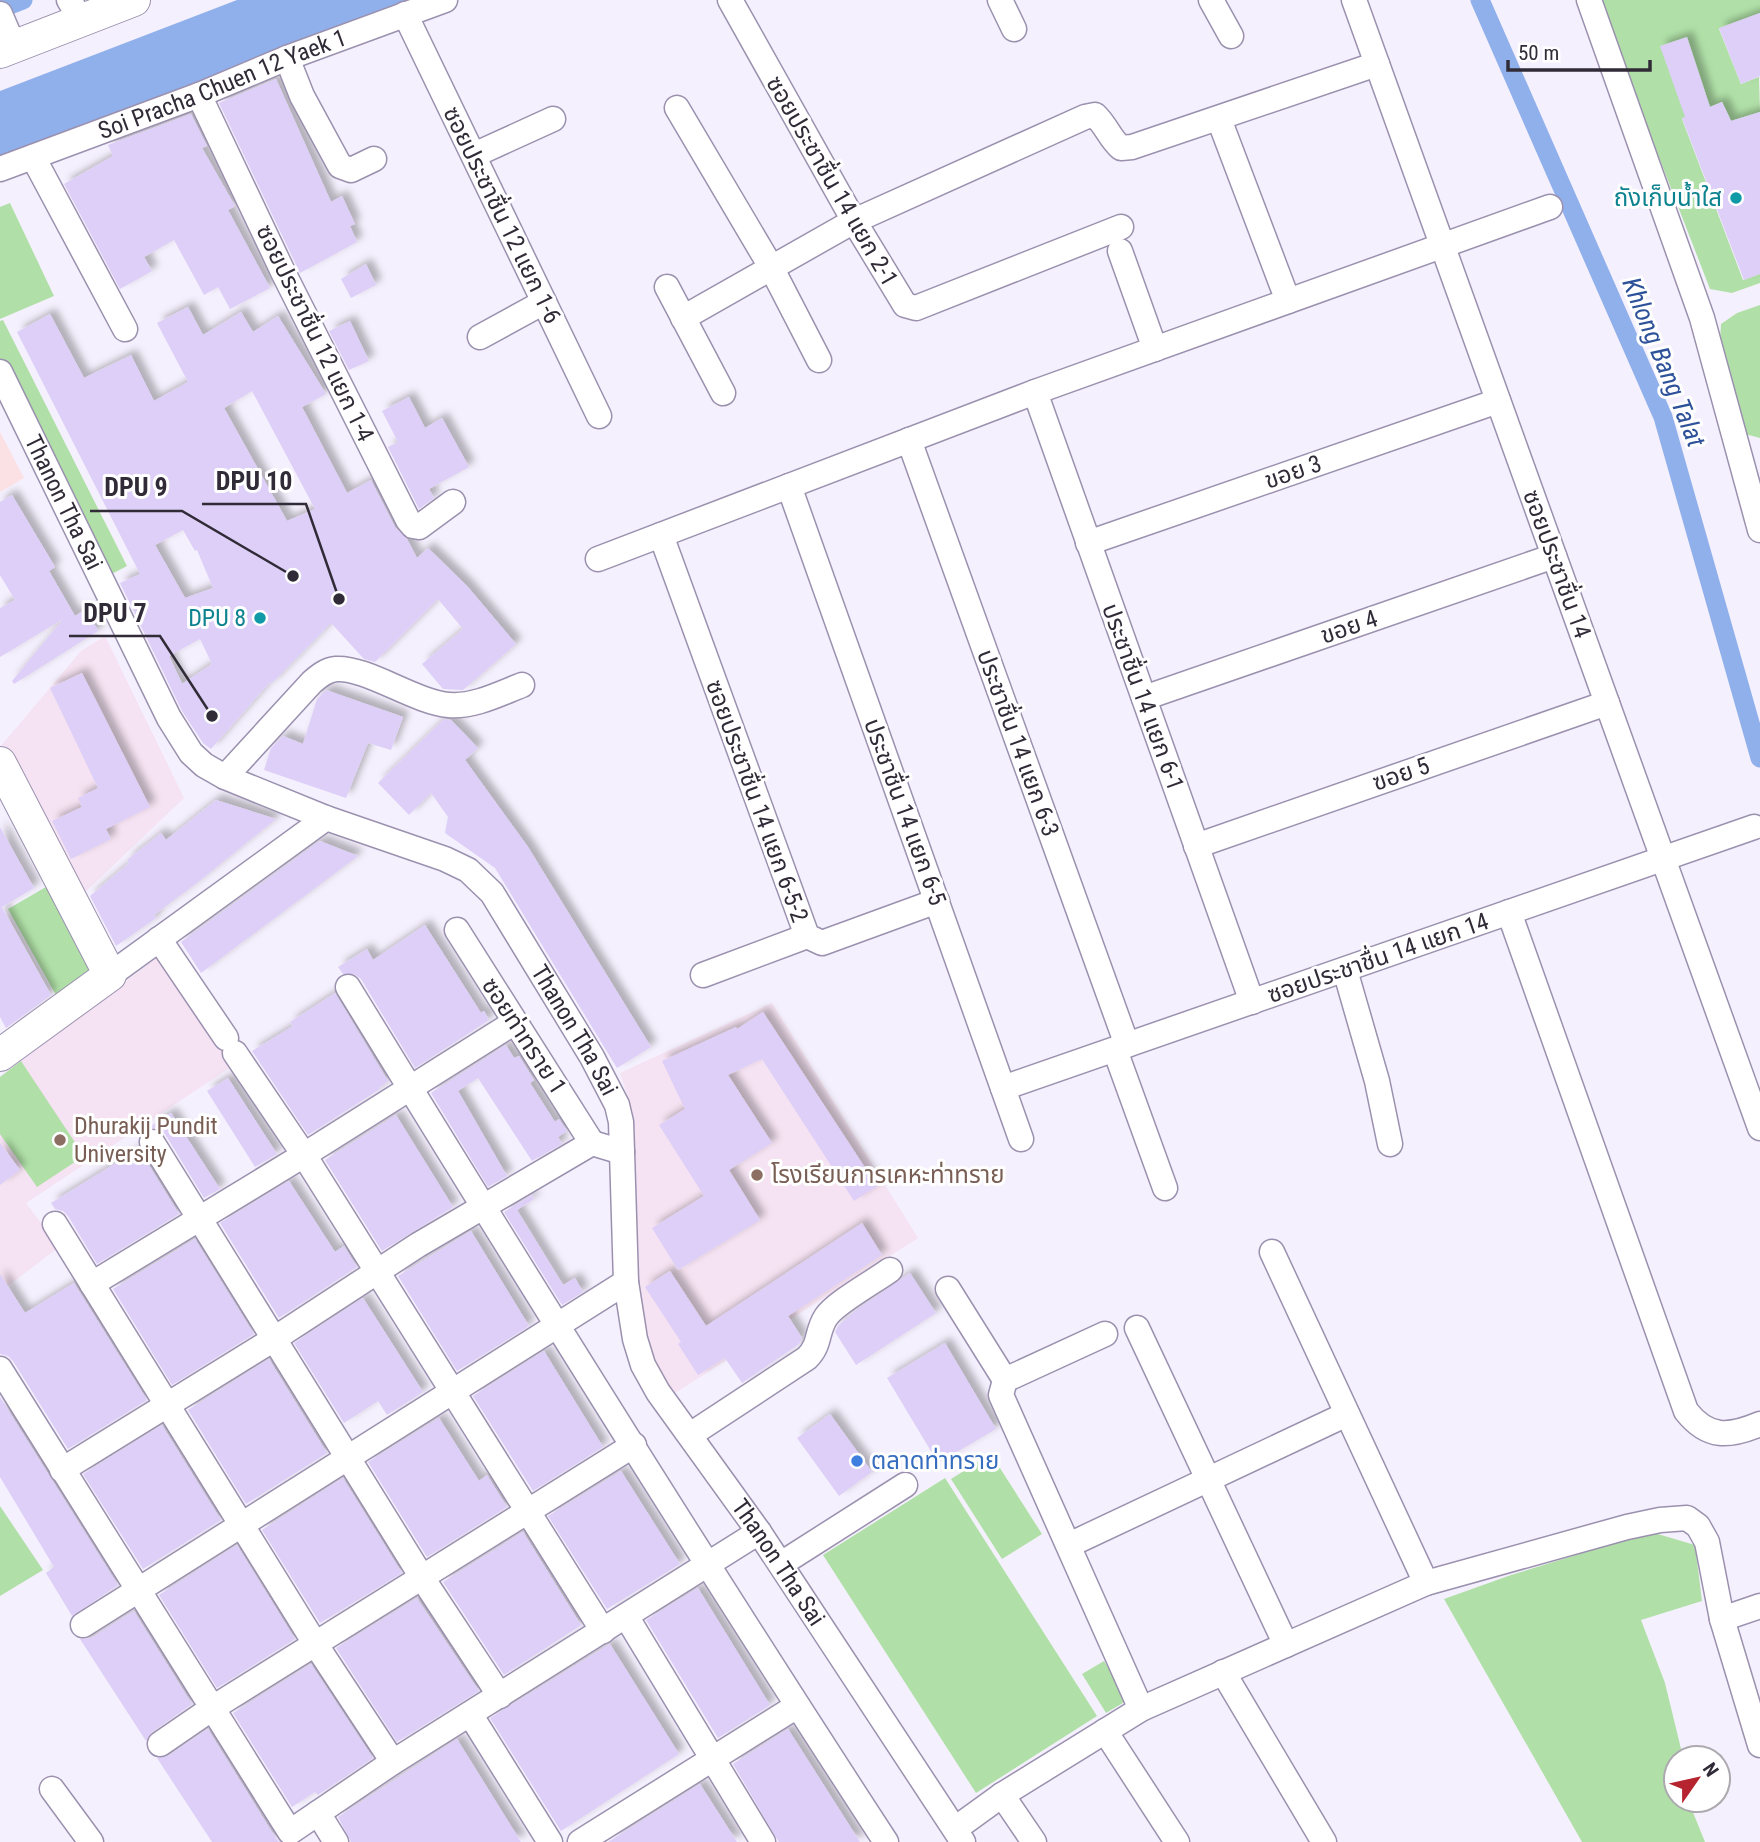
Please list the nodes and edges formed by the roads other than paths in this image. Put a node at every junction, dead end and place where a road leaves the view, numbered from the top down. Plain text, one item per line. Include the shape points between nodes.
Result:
1 (444, 0) edge
2 (730, 0) edge
3 (1000, 0) edge
4 (1211, 0) edge
5 (1354, 0) edge
6 (1589, 0) edge
7 (99, 6) edge
8 (405, 14) junction
9 (1014, 29) dead end
10 (4, 35) edge
11 (1231, 36) dead end
12 (287, 58) junction
13 (1377, 64) junction
14 (199, 95) junction
15 (677, 108) dead end
16 (553, 119) dead end
17 (1219, 119) junction
18 (474, 155) junction
19 (33, 156) junction
20 (374, 159) dead end
21 (0, 169) edge
22 (1549, 207) dead end
23 (854, 221) junction
24 (1443, 246) junction
25 (771, 267) junction
26 (667, 287) dead end
27 (1288, 301) junction
28 (544, 302) junction
29 (683, 318) junction
30 (125, 329) dead end
31 (480, 337) dead end
32 (1155, 349) junction
33 (819, 360) dead end
34 (0, 372) edge
35 (723, 393) dead end
36 (1035, 393) junction
37 (1498, 401) junction
38 (598, 416) dead end
39 (909, 440) junction
40 (789, 486) junction
41 (453, 502) dead end
42 (1760, 530) edge
43 (661, 535) junction
44 (1088, 543) junction
45 (1554, 556) junction
46 (598, 559) dead end
47 (522, 684) dead end
48 (1144, 698) junction
49 (1607, 702) junction
50 (0, 763) edge
51 (225, 776) junction
52 (326, 818) junction
53 (1754, 827) dead end
54 (1196, 846) junction
55 (1663, 859) junction
56 (937, 901) junction
57 (1509, 912) junction
58 (457, 930) dead end
59 (807, 936) junction
60 (159, 939) junction
61 (1345, 970) junction
62 (110, 975) junction
63 (703, 975) dead end
64 (348, 987) dead end
65 (1252, 1002) junction
66 (515, 1022) junction
67 (1121, 1047) junction
68 (0, 1055) edge
69 (1003, 1088) junction
70 (411, 1089) junction
71 (1760, 1128) edge
72 (1021, 1139) dead end
73 (152, 1142) dead end
74 (592, 1143) junction
75 (1390, 1144) dead end
76 (622, 1152) junction
77 (304, 1155) junction
78 (1165, 1188) dead end
79 (483, 1206) junction
80 (200, 1218) junction
81 (55, 1224) dead end
82 (1272, 1252) dead end
83 (890, 1270) dead end
84 (377, 1272) junction
85 (626, 1283) junction
86 (92, 1284) junction
87 (947, 1289) dead end
88 (558, 1325) junction
89 (1137, 1328) dead end
90 (1105, 1334) dead end
91 (274, 1339) junction
92 (0, 1369) edge
93 (1003, 1387) junction
94 (453, 1391) junction
95 (166, 1404) junction
96 (1347, 1415) junction
97 (1760, 1424) edge
98 (690, 1435) junction
99 (634, 1445) junction
100 (348, 1459) junction
101 (62, 1471) junction
102 (1208, 1482) junction
103 (905, 1485) dead end
104 (529, 1512) junction
105 (241, 1523) junction
106 (759, 1532) junction
107 (1069, 1545) junction
108 (708, 1564) junction
109 (781, 1564) junction
110 (423, 1579) junction
111 (1426, 1583) junction
112 (137, 1591) junction
113 (1760, 1606) edge
114 (626, 1616) junction
115 (1722, 1619) junction
116 (83, 1625) dead end
117 (603, 1631) junction
118 (316, 1645) junction
119 (1286, 1645) junction
120 (1223, 1672) junction
121 (500, 1696) junction
122 (797, 1706) junction
123 (211, 1709) junction
124 (1141, 1709) junction
125 (470, 1714) junction
126 (1756, 1719) edge
127 (1105, 1731) junction
128 (160, 1744) dead end
129 (1760, 1745) edge
130 (713, 1759) junction
131 (393, 1762) junction
132 (52, 1789) dead end
133 (1002, 1795) junction
134 (318, 1813) junction
135 (959, 1835) edge
136 (91, 1842) edge
137 (336, 1842) edge
138 (550, 1842) edge
139 (580, 1842) edge
140 (763, 1842) edge
141 (886, 1842) edge
142 (1034, 1842) edge
143 (1177, 1842) edge
144 (1324, 1842) edge

1 - 8 street, Soi Pracha Chuen 12 Yaek 1
2 - 23 street, ซอยประชาชื่น 14 แยก 2-1
3 - 9 street
4 - 11 street
5 - 13 street, ซอยประชาชื่น 14
6 - 42 street via 1702,318
7 - 10 main road
8 - 12 street, Soi Pracha Chuen 12 Yaek 1
8 - 18 street, ซอยประชาชื่น 12 แยก 1-6
12 - 14 street, Soi Pracha Chuen 12 Yaek 1
12 - 20 street via 340,166 351,170
13 - 17 street
13 - 24 street, ซอยประชาชื่น 14
14 - 19 street, Soi Pracha Chuen 12 Yaek 1
14 - 41 street, ซอยประชาชื่น 12 แยก 1-4 via 408,520 419,527
15 - 25 street
16 - 18 street
17 - 23 street via 1121,149 1103,122 1095,115 1085,117
17 - 27 street
18 - 28 street, ซอยประชาชื่น 12 แยก 1-6
19 - 21 street, Soi Pracha Chuen 12 Yaek 1
19 - 30 street
22 - 24 street
23 - 25 street
23 - 32 street, ซอยประชาชื่น 14 แยก 2-1 via 898,296 905,305 916,308 1120,239
24 - 27 street
24 - 37 street, ซอยประชาชื่น 14
25 - 29 street
25 - 33 street
26 - 29 street
27 - 32 street
28 - 31 street
28 - 38 street, ซอยประชาชื่น 12 แยก 1-6
29 - 35 street
32 - 36 street
34 - 51 street, Thanon Tha Sai via 169,718 191,753
36 - 39 street
36 - 44 street, ประชาชื่น 14 แยก 6-1
37 - 44 street, ขอย 3
37 - 45 street, ซอยประชาชื่น 14
39 - 40 street
39 - 67 street, ประชาชื่น 14 แยก 6-3
40 - 43 street
40 - 56 street, ประชาชื่น 14 แยก 6-5
43 - 46 street
43 - 59 street, ซอยประชาชื่น 14 แยก 6-5-2
44 - 48 street, ประชาชื่น 14 แยก 6-1
45 - 48 street, ขอย 4
45 - 49 street, ซอยประชาชื่น 14
47 - 51 street via 467,705 447,705 350,670 334,669 312,682
48 - 54 street, ประชาชื่น 14 แยก 6-1
49 - 54 street, ฃอย 5
49 - 55 street, ซอยประชาชื่น 14
50 - 62 main road
51 - 52 street, Thanon Tha Sai
52 - 60 street
52 - 76 street, Thanon Tha Sai via 445,859 468,870 492,893 606,1082 621,1122
53 - 55 street, ซอยประชาชื่น 14 แยก 14
54 - 65 street, ประชาชื่น 14 แยก 6-1
55 - 57 street, ซอยประชาชื่น 14 แยก 14
55 - 71 street, ซอยประชาชื่น 14
56 - 59 street, ซอยประชาชื่น 14 แยก 6-5-2 via 822,943
56 - 69 street, ประชาชื่น 14 แยก 6-5
57 - 61 street, ซอยประชาชื่น 14 แยก 14
57 - 97 street via 1686,1411 1697,1426 1714,1433 1741,1433
58 - 66 street, ซอยท่าทราย 1
59 - 63 street
60 - 62 street
60 - 77 street
61 - 65 street, ซอยประชาชื่น 14 แยก 14
61 - 75 street
62 - 68 main road
64 - 70 street
65 - 67 street, ซอยประชาชื่น 14 แยก 14
66 - 70 street
66 - 74 street, ซอยท่าทราย 1
67 - 69 street, ซอยประชาชื่น 14 แยก 14
67 - 78 street, ประชาชื่น 14 แยก 6-3
69 - 72 street, ประชาชื่น 14 แยก 6-5
70 - 77 street
70 - 79 street
73 - 80 street
74 - 76 street
74 - 79 street
76 - 85 street, Thanon Tha Sai
77 - 80 street
77 - 84 street
79 - 84 street
79 - 88 street
80 - 86 street
80 - 91 street
81 - 86 street
82 - 96 street
83 - 98 street via 832,1311 821,1328 816,1349 807,1357
84 - 91 street
84 - 94 street
85 - 88 street
85 - 98 street, Thanon Tha Sai via 643,1365
86 - 95 street
87 - 93 street
88 - 94 street
88 - 99 street
89 - 102 street
90 - 93 street
91 - 95 street
91 - 100 street
92 - 101 street
93 - 107 street
94 - 100 street
94 - 104 street
95 - 101 street
95 - 105 street
96 - 102 street
96 - 111 street
98 - 106 street, Thanon Tha Sai
99 - 104 street
99 - 108 street
100 - 105 street
100 - 110 street
101 - 112 street
102 - 107 street
102 - 119 street
103 - 109 street
104 - 110 street
104 - 117 street
105 - 112 street
105 - 118 street
106 - 108 street
106 - 109 street, Thanon Tha Sai
107 - 124 street
108 - 114 street
108 - 122 street
109 - 135 street, Thanon Tha Sai
110 - 118 street
110 - 121 street
111 - 115 street via 1627,1527 1687,1518 1707,1542
111 - 119 street
112 - 116 street
112 - 123 street
113 - 115 street
114 - 117 street
114 - 130 street
115 - 126 street
117 - 121 street
118 - 123 street
118 - 131 street
119 - 120 street
120 - 124 street
120 - 144 street
121 - 125 street
122 - 130 street
122 - 141 street
123 - 128 street
123 - 134 street via 290,1832
124 - 127 street
125 - 131 street
125 - 138 street
126 - 129 street
127 - 133 street
127 - 143 street
130 - 139 street
130 - 140 street
131 - 134 street
132 - 136 street
133 - 135 street
133 - 142 street
134 - 137 street

